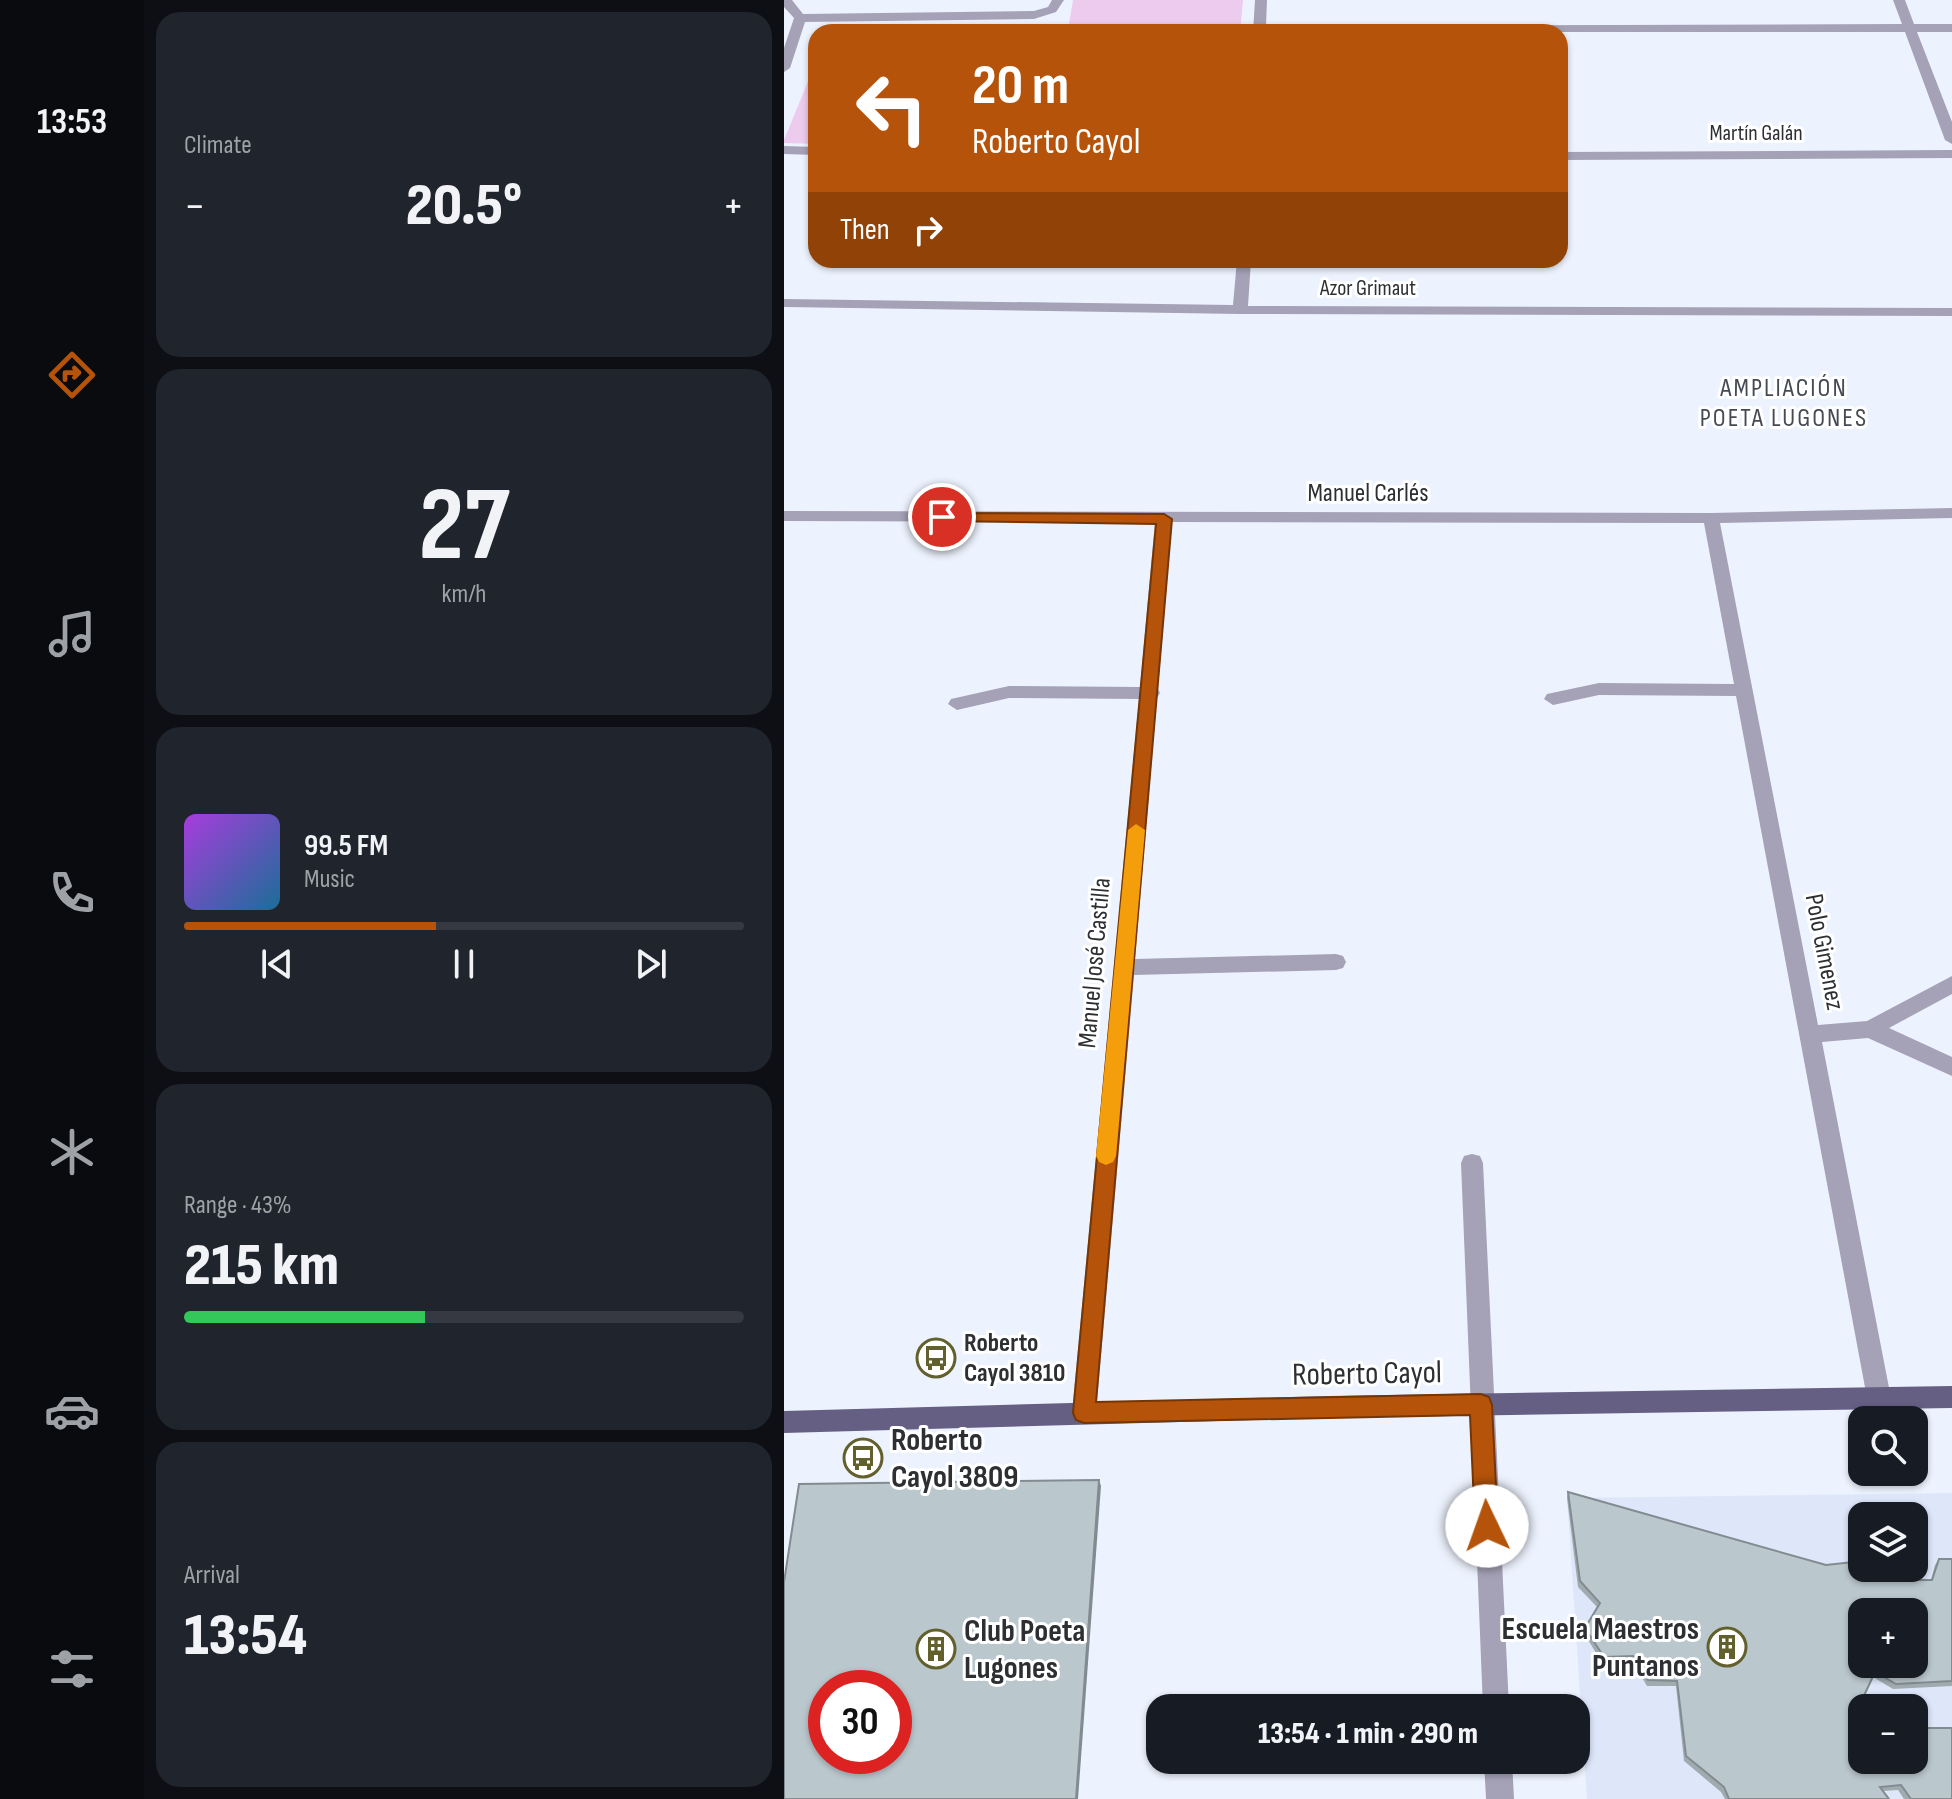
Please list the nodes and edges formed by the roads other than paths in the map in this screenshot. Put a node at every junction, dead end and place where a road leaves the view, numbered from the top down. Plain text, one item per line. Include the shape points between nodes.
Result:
1 (785, 0) edge
2 (1058, 0) edge
3 (1261, 0) edge
4 (1899, 0) edge
5 (800, 18) junction
6 (1259, 24) edge
7 (1909, 28) junction
8 (1952, 28) edge
9 (1568, 30) edge
10 (784, 68) edge
11 (1952, 140) edge
12 (784, 150) edge
13 (808, 151) edge
14 (1952, 154) edge
15 (1568, 156) edge
16 (1243, 268) edge
17 (784, 303) edge
18 (1240, 310) junction
19 (1952, 312) edge
20 (1952, 513) edge
21 (784, 516) edge
22 (1711, 518) junction
23 (1164, 519) junction
24 (1744, 690) junction
25 (1151, 693) junction
26 (1553, 699) dead end
27 (957, 704) dead end
28 (1336, 962) dead end
29 (1122, 967) junction
30 (1952, 984) edge
31 (1870, 1029) junction
32 (1811, 1034) junction
33 (1952, 1067) edge
34 (1472, 1163) dead end
35 (1952, 1397) edge
36 (1879, 1398) junction
37 (1481, 1405) junction
38 (1084, 1413) junction
39 (784, 1422) edge
40 (1495, 1694) edge
41 (1499, 1774) edge
42 (1500, 1799) edge

1 - 5 street
2 - 5 street via 1049,12 1034,15
3 - 6 street
4 - 7 street
5 - 10 street
7 - 8 street
7 - 9 street
7 - 11 street
12 - 13 street
14 - 15 street, Martín Galán
16 - 18 street
17 - 18 street, Azor Grimaut
18 - 19 street, Azor Grimaut
20 - 22 street, Manuel Carlés
21 - 23 street, Manuel Carlés
22 - 23 street, Manuel Carlés
22 - 24 street, Polo Gimenez
23 - 25 street, Manuel José Castilla
24 - 26 street via 1599,689
24 - 32 street, Polo Gimenez
25 - 27 street via 1009,692
25 - 29 street, Manuel José Castilla
28 - 29 street
29 - 38 street, Manuel José Castilla
30 - 31 street
31 - 32 street
31 - 33 street
32 - 36 street, Polo Gimenez
34 - 37 street
35 - 36 main road, Roberto Cayol
36 - 37 main road, Roberto Cayol
37 - 38 main road, Roberto Cayol
37 - 40 street
38 - 39 main road, Roberto Cayol
41 - 42 street

